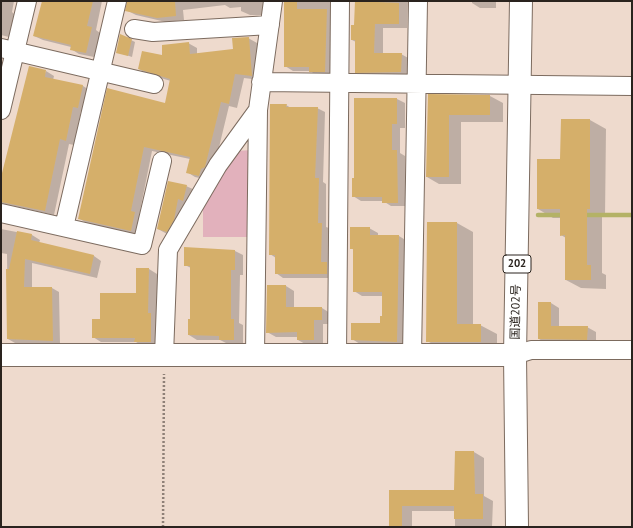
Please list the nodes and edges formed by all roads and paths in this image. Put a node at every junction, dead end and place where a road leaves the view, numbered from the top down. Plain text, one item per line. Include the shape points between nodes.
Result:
1 (27, 1) edge
2 (117, 1) edge
3 (273, 1) edge
4 (340, 1) edge
5 (418, 1) edge
6 (521, 1) edge
7 (270, 25) junction
8 (134, 29) dead end
9 (8, 50) edge
10 (101, 72) junction
11 (261, 82) junction
12 (339, 83) junction
13 (154, 84) dead end
14 (417, 84) junction
15 (520, 86) junction
16 (632, 86) edge
17 (1, 110) edge
18 (258, 110) junction
19 (162, 161) dead end
20 (1, 212) edge
21 (64, 227) junction
22 (632, 350) edge
23 (1, 355) edge
24 (164, 355) junction
25 (255, 355) junction
26 (337, 355) junction
27 (412, 355) junction
28 (515, 355) junction
29 (162, 527) edge
30 (517, 527) edge

1 - 9 street
2 - 10 street
3 - 7 street
4 - 12 street
5 - 14 street
6 - 15 main road, 国道202号 / 202
7 - 8 street via 153,32
7 - 11 street
9 - 10 street
9 - 17 street
10 - 13 street
10 - 21 street
11 - 12 street
11 - 18 street
12 - 14 street
12 - 26 street
14 - 15 street
14 - 27 street
15 - 16 street
15 - 28 main road, 国道202号 / 202
18 - 24 street via 218,165 168,250
18 - 25 street
19 - 21 street via 142,245
20 - 21 street
22 - 28 street via 531,350
23 - 24 main road
24 - 25 main road
24 - 29 path
25 - 26 main road
26 - 27 main road
27 - 28 main road
28 - 30 main road, 国道202号 / 202

